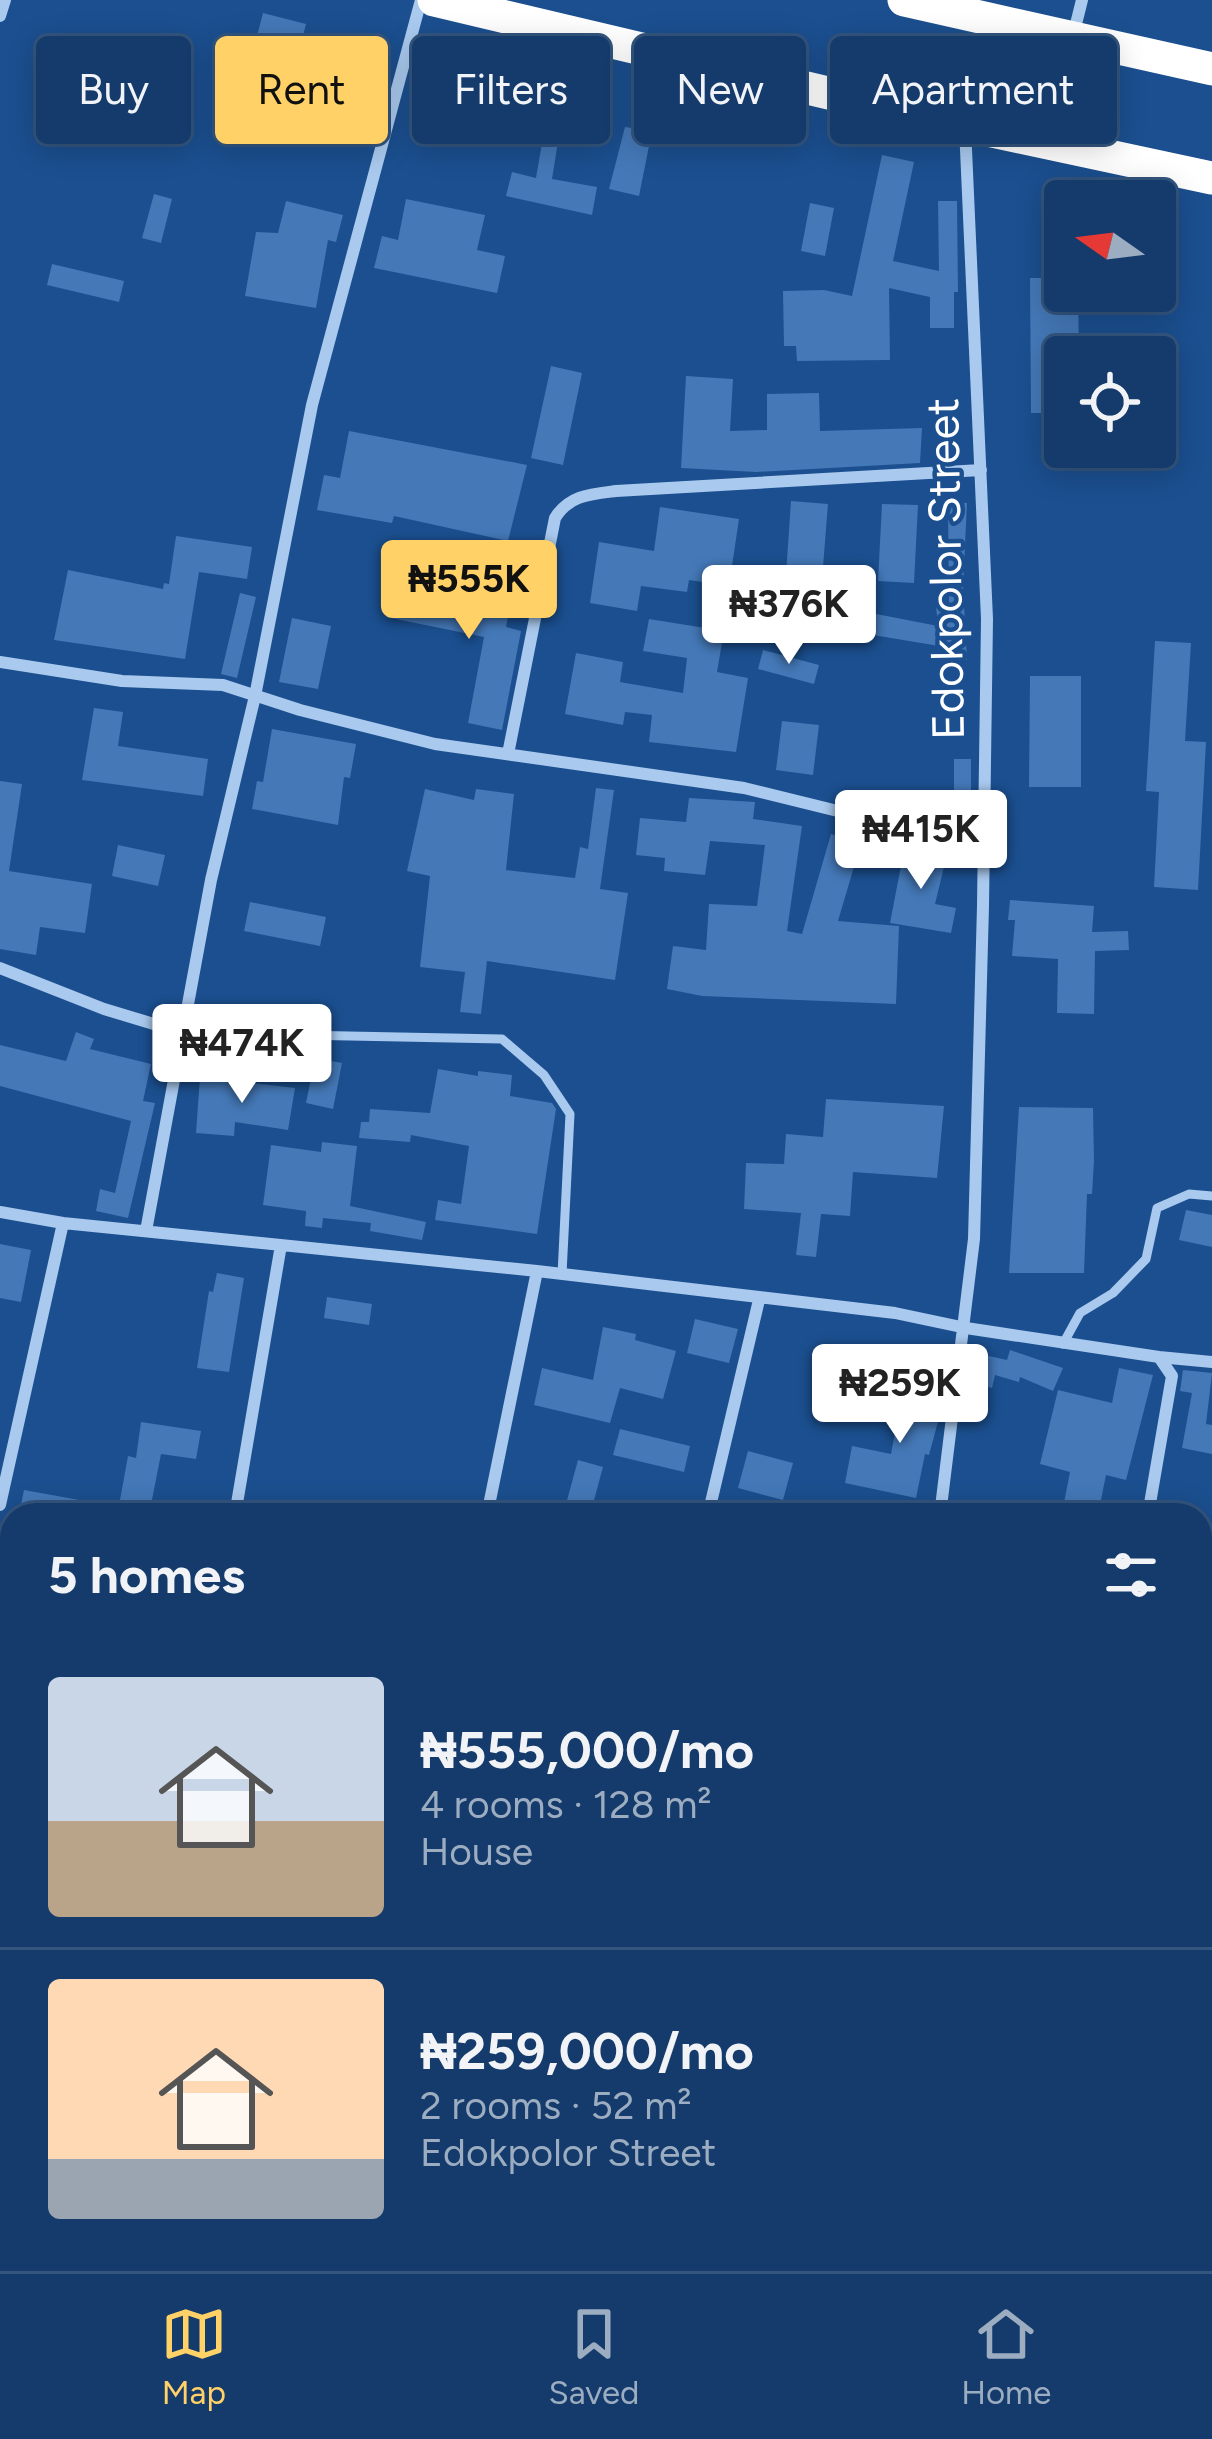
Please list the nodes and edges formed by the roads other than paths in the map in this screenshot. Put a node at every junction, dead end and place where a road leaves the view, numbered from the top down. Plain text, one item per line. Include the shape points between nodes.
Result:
1 (5, 0) edge
2 (421, 0) edge
3 (434, 0) edge
4 (904, 0) edge
5 (1082, 0) edge
6 (0, 16) edge
7 (1067, 36) edge
8 (1072, 36) edge
9 (1117, 47) edge
10 (1212, 69) edge
11 (830, 93) edge
12 (965, 144) edge
13 (1056, 144) edge
14 (1212, 178) edge
15 (981, 470) junction
16 (0, 662) edge
17 (255, 696) junction
18 (508, 754) junction
19 (984, 847) junction
20 (0, 968) edge
21 (185, 1020) junction
22 (1212, 1196) edge
23 (0, 1212) edge
24 (63, 1223) junction
25 (146, 1231) junction
26 (281, 1246) junction
27 (537, 1271) junction
28 (562, 1274) junction
29 (759, 1300) junction
30 (966, 1328) junction
31 (1063, 1344) junction
32 (1159, 1357) junction
33 (1212, 1362) edge
34 (0, 1503) edge
35 (237, 1503) edge
36 (489, 1503) edge
37 (711, 1503) edge
38 (942, 1503) edge
39 (1150, 1503) edge

1 - 6 street
2 - 17 street via 312,405
3 - 11 highway
4 - 7 highway
5 - 8 street
9 - 10 highway
12 - 15 street, Edokpolor Street
13 - 14 highway
15 - 18 street via 578,496 562,507 550,538
15 - 19 street, Edokpolor Street
16 - 17 street via 122,681 223,685
17 - 18 street via 436,744
17 - 21 street
18 - 19 street via 744,788
19 - 30 street, Edokpolor Street
20 - 21 street via 167,1028
21 - 25 street
21 - 28 lane via 298,1035 502,1039 544,1075 570,1114
22 - 31 lane via 1157,1208 1146,1258 1113,1293 1080,1312
23 - 24 street
24 - 25 street
24 - 34 street
25 - 26 street
26 - 27 street
26 - 35 street
27 - 28 street
27 - 36 street
28 - 29 street
29 - 30 street
29 - 37 street
30 - 31 street
30 - 38 street, Edokpolor Street
31 - 32 street
32 - 33 street
32 - 39 street via 1172,1376

